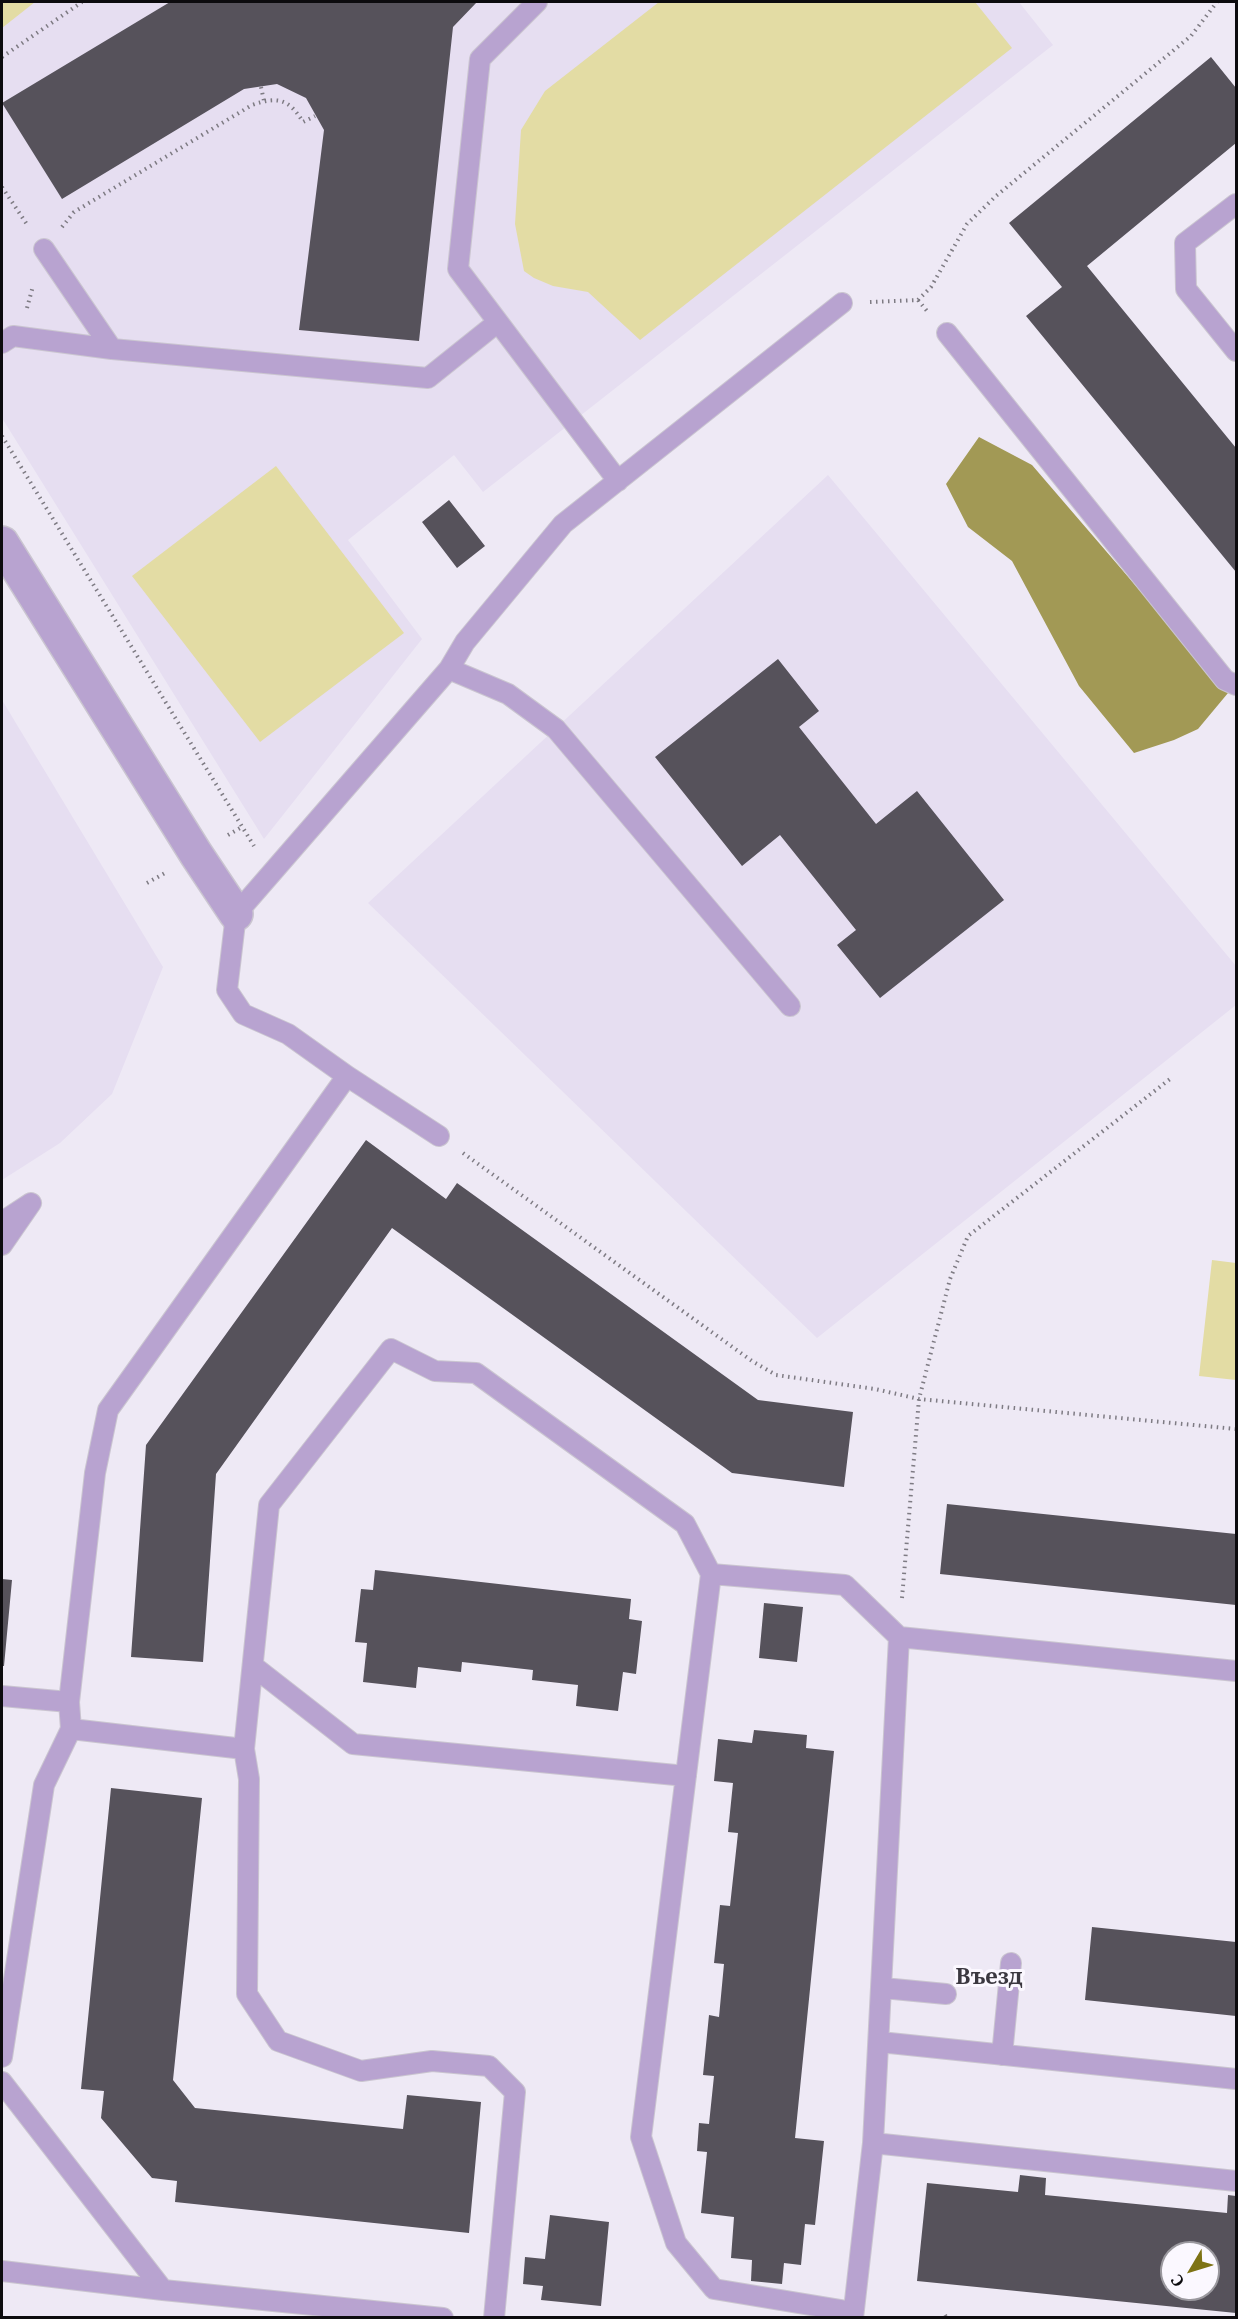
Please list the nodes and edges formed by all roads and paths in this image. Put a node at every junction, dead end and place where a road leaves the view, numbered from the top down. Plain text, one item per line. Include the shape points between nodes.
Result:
1 (82, 2) edge
2 (537, 2) edge
3 (1217, 2) edge
4 (2, 57) edge
5 (261, 87) dead end
6 (264, 101) junction
7 (315, 116) dead end
8 (2, 187) edge
9 (1236, 204) edge
10 (44, 249) junction
11 (842, 303) joint
12 (25, 314) dead end
13 (498, 322) junction
14 (946, 333) dead end
15 (2, 344) edge
16 (112, 349) junction
17 (1236, 351) edge
18 (2, 436) edge
19 (618, 481) junction
20 (2, 543) edge
21 (449, 669) junction
22 (1236, 685) edge
23 (260, 854) dead end
24 (166, 872) dead end
25 (147, 883) dead end
26 (236, 914) junction
27 (790, 1006) dead end
28 (347, 1076) junction
29 (1170, 1079) dead end
30 (439, 1136) joint
31 (2, 1222) edge
32 (2, 1245) edge
33 (919, 1399) junction
34 (1236, 1429) edge
35 (711, 1574) junction
36 (899, 1637) junction
37 (253, 1666) junction
38 (1236, 1671) edge
39 (2, 1696) edge
40 (69, 1702) junction
41 (71, 1729) junction
42 (244, 1749) junction
43 (686, 1776) junction
44 (1011, 1963) dead end
45 (883, 1988) junction
46 (946, 1994) dead end
47 (880, 2042) junction
48 (1002, 2055) junction
49 (2, 2057) edge
50 (1236, 2079) edge
51 (2, 2082) edge
52 (873, 2143) junction
53 (1236, 2181) edge
54 (2, 2271) edge
55 (163, 2290) junction
56 (853, 2315) edge
57 (443, 2318) edge
58 (494, 2318) edge

1 - 4 path
2 - 13 lane via 480,59 458,269
3 - 11 path via 1191,36 967,224 931,287 918,300
5 - 6 path
6 - 7 path via 277,99 294,107 303,122
6 - 10 path via 74,212
8 - 10 path
9 - 17 lane via 1185,243 1186,289
10 - 12 path
10 - 16 lane
11 - 19 lane
13 - 16 lane via 428,378
13 - 19 lane
14 - 22 lane via 1225,681
15 - 16 lane via 13,336
18 - 23 path
19 - 21 lane via 563,524 465,642
20 - 26 street
21 - 26 lane
21 - 27 lane via 508,694 556,729
24 - 25 path
26 - 28 lane via 227,990 243,1014 288,1034
28 - 30 lane
28 - 40 lane via 108,1410 95,1473
29 - 33 path via 968,1236 950,1279
30 - 33 path via 776,1375
31 - 32 lane via 31,1203
33 - 34 path
33 - 36 path
35 - 36 lane via 845,1585
35 - 37 lane via 685,1524 486,1380 476,1373 435,1371 391,1348 269,1505
35 - 43 lane
36 - 38 lane
36 - 45 lane
37 - 42 lane
37 - 43 lane via 353,1744
39 - 40 lane
40 - 41 lane
41 - 42 lane
41 - 49 lane via 44,1785
42 - 58 lane via 249,1779 247,1994 278,2041 361,2071 432,2061 489,2066 515,2092
43 - 56 lane via 641,2137 676,2243 714,2289
44 - 48 lane
45 - 46 lane
45 - 47 lane
47 - 48 lane
47 - 52 lane
48 - 50 lane
51 - 55 lane
52 - 53 lane
52 - 56 lane
54 - 55 lane
55 - 57 lane

